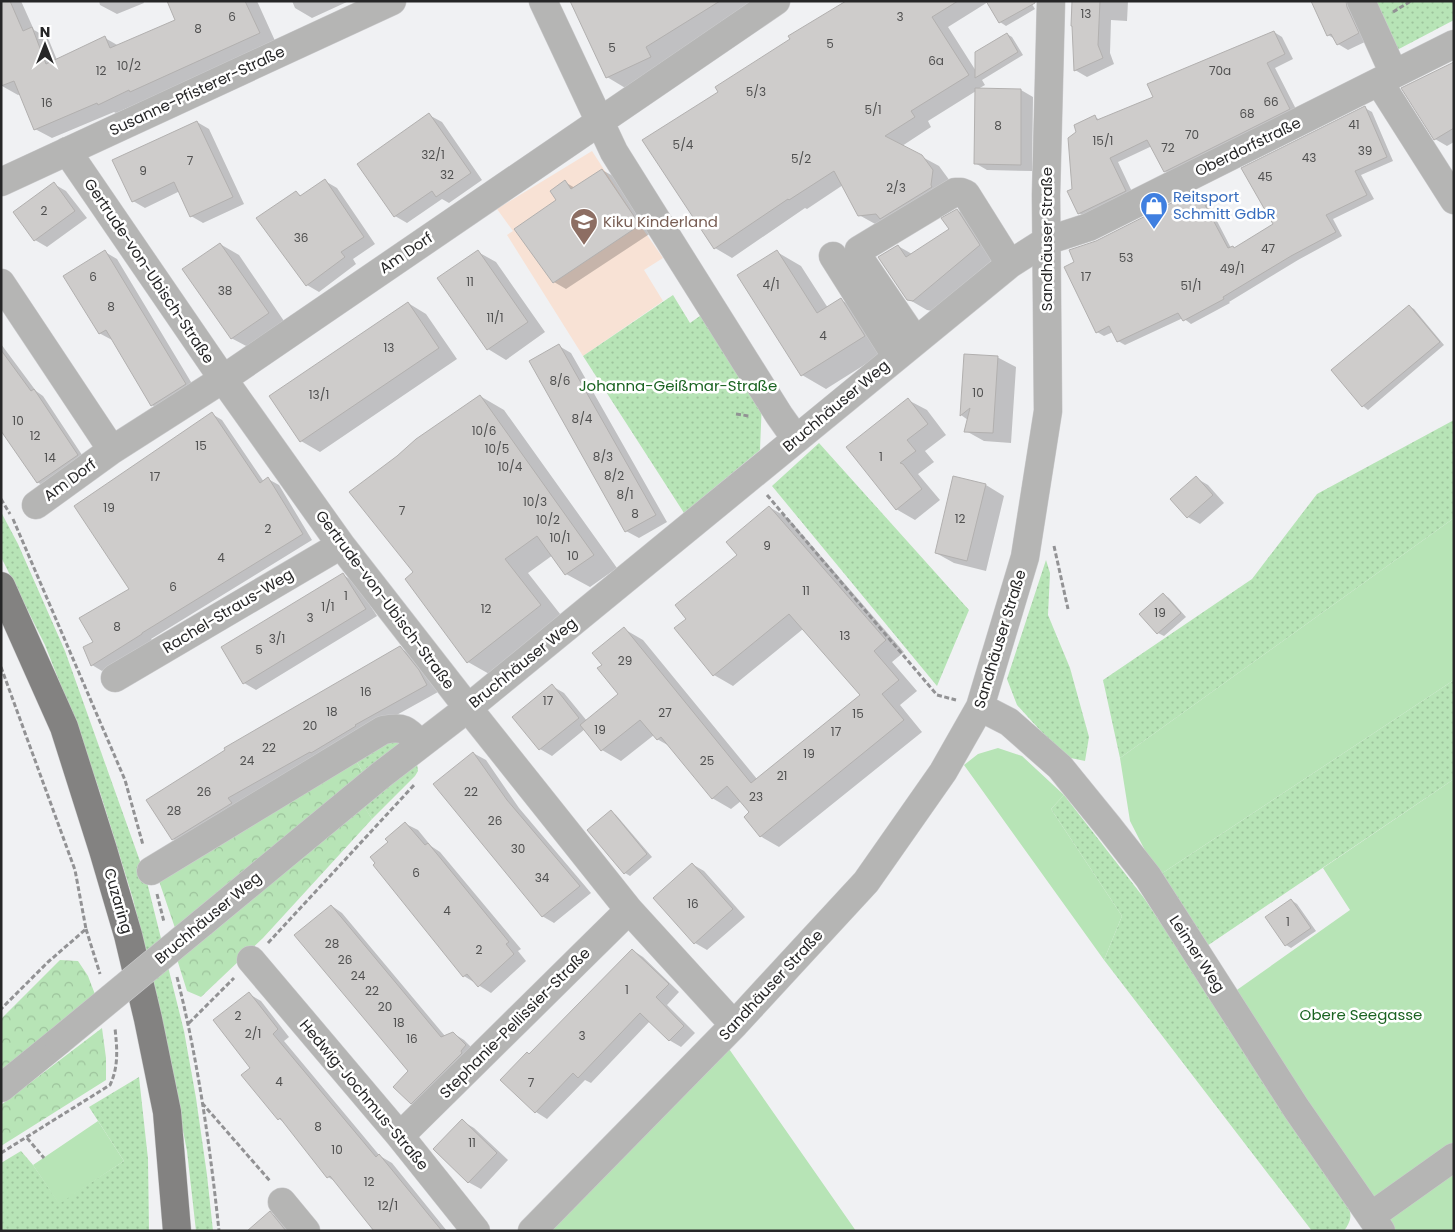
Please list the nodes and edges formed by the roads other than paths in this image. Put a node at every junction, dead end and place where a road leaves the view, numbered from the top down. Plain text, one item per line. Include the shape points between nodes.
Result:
1 (392, 1) edge
2 (543, 1) edge
3 (776, 1) edge
4 (1051, 1) edge
5 (1361, 1) edge
6 (1454, 44) edge
7 (1386, 78) junction
8 (600, 121) junction
9 (67, 151) junction
10 (1, 182) edge
11 (1454, 200) edge
12 (1046, 241) junction
13 (833, 256) dead end
14 (1010, 264) junction
15 (1, 283) edge
16 (906, 348) junction
17 (222, 379) junction
18 (796, 439) junction
19 (112, 450) junction
20 (36, 505) dead end
21 (340, 545) junction
22 (1, 586) edge
23 (115, 678) dead end
24 (980, 707) junction
25 (468, 708) junction
26 (420, 744) junction
27 (151, 871) dead end
28 (630, 910) junction
29 (251, 960) road end
30 (734, 1025) junction
31 (1, 1088) edge
32 (400, 1136) junction
33 (1454, 1157) edge
34 (282, 1202) road end
35 (1376, 1223) edge
36 (176, 1231) edge
37 (306, 1231) edge
38 (476, 1231) edge
39 (532, 1231) edge

1 - 9 street, Susanne-Pfisterer-Straße
2 - 8 street
3 - 8 street, Am Dorf
4 - 12 street, Sandhäuser Straße
5 - 7 street
6 - 7 street, Oberdorfstraße
7 - 11 street
7 - 12 street, Oberdorfstraße via 1089,227
8 - 17 street, Am Dorf
8 - 18 street via 620,161
9 - 10 street, Susanne-Pfisterer-Straße
9 - 17 street, Gertrude-von-Ubisch-Straße
12 - 14 street, Bruchhäuser Weg
12 - 24 street, Sandhäuser Straße via 1047,420 1025,557
13 - 16 street
14 - 16 street, Bruchhäuser Weg
14 - 16 street via 966,194 961,192 955,192 859,250 860,259
15 - 19 street
16 - 18 street, Bruchhäuser Weg
17 - 19 street, Am Dorf
17 - 21 street, Gertrude-von-Ubisch-Straße
18 - 25 street, Bruchhäuser Weg
19 - 20 street, Am Dorf
21 - 23 street, Rachel-Straus-Weg
21 - 25 street, Gertrude-von-Ubisch-Straße
22 - 36 main road, Cuzaring via 64,727 128,935 167,1112
24 - 30 street, Sandhäuser Straße via 943,772 866,882
24 - 35 street, Leimer Weg via 1009,722 1060,766 1148,878 1296,1108
25 - 26 street, Bruchhäuser Weg
25 - 28 street, Gertrude-von-Ubisch-Straße
26 - 27 street via 409,732 397,727 383,730
26 - 31 street, Bruchhäuser Weg, bridge
28 - 30 street, Gertrude-von-Ubisch-Straße
28 - 32 street, Stephanie-Pellissier-Straße
29 - 32 street, Hedwig-Jochmus-Straße
30 - 39 street, Sandhäuser Straße
32 - 38 street, Hedwig-Jochmus-Straße
33 - 35 street
34 - 37 street

